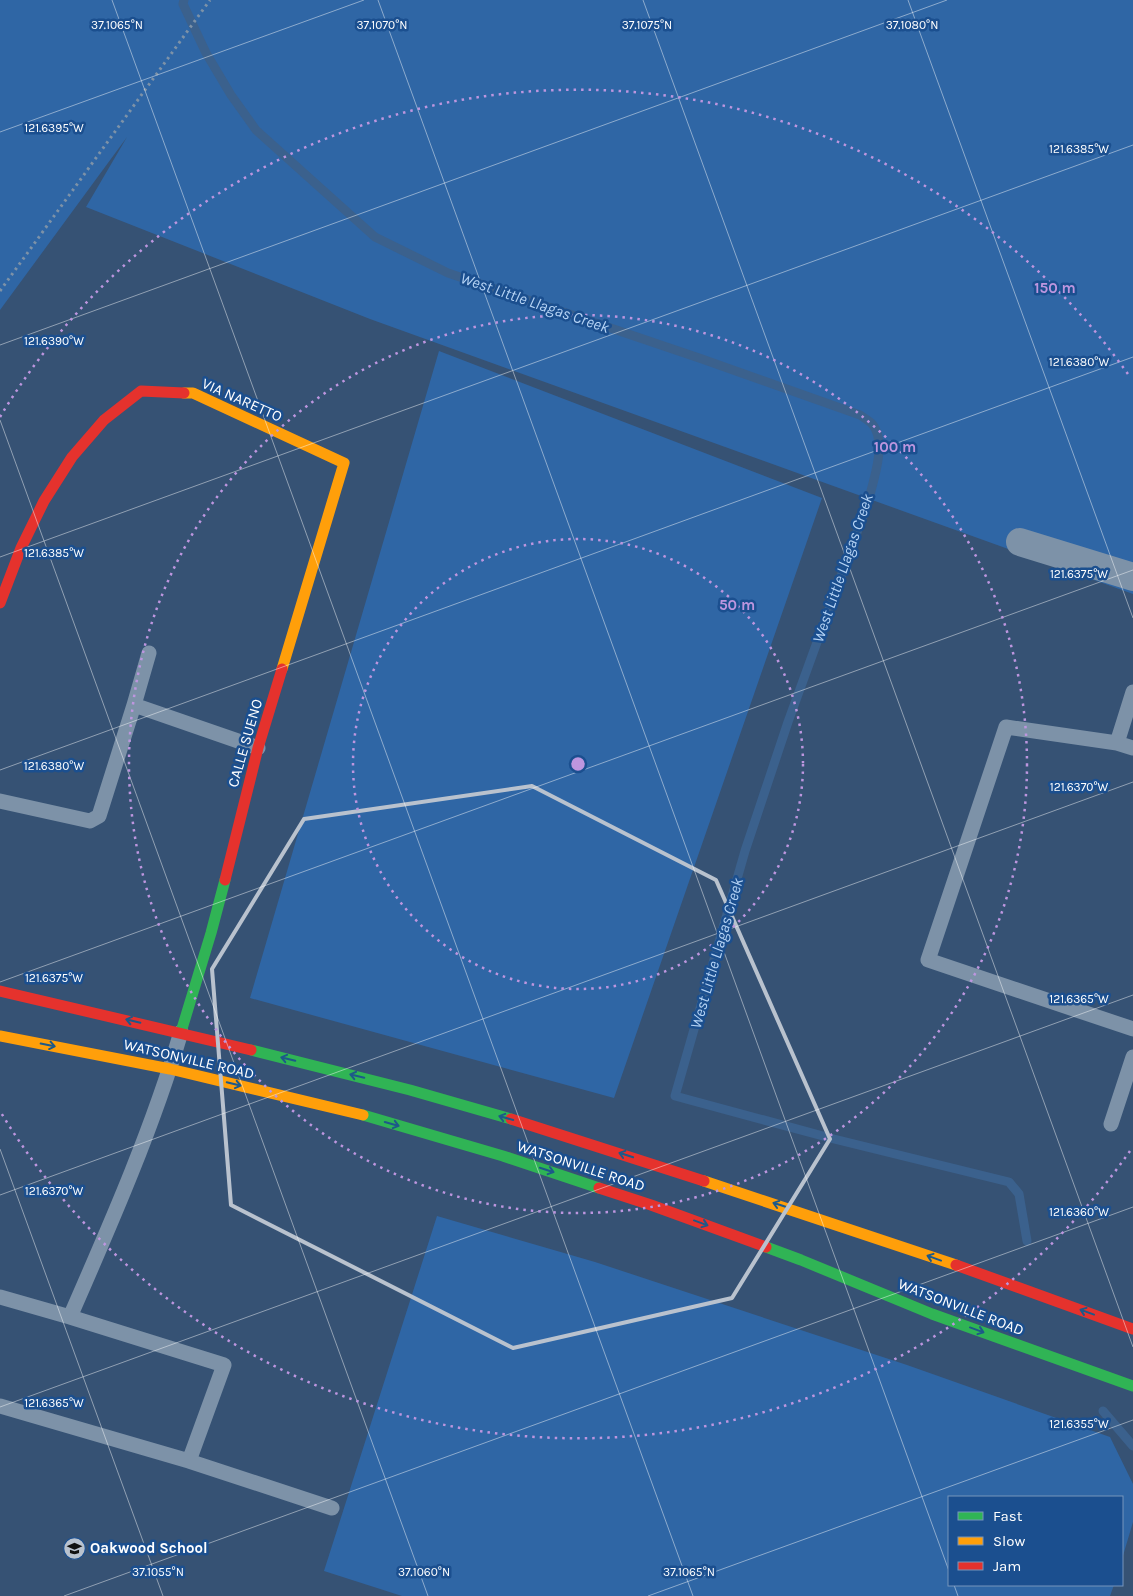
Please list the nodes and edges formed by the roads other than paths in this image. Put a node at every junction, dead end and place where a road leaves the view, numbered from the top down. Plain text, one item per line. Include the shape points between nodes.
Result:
1 (344, 463) joint
2 (1020, 542) dead end
3 (1133, 577) edge
4 (0, 603) edge
5 (149, 653) dead end
6 (1133, 692) edge
7 (134, 705) junction
8 (1117, 743) junction
9 (258, 748) junction
10 (1133, 748) edge
11 (0, 802) edge
12 (0, 991) edge
13 (1133, 1029) edge
14 (181, 1032) junction
15 (0, 1036) edge
16 (1133, 1057) edge
17 (170, 1069) junction
18 (1111, 1124) dead end
19 (0, 1297) edge
20 (70, 1317) junction
21 (1133, 1329) edge
22 (1133, 1386) edge
23 (0, 1406) edge
24 (189, 1461) junction
25 (332, 1508) dead end

1 - 4 main road, VIA NARETTO via 193,393 141,391 104,420 72,457 44,500
1 - 9 main road, CALLE SUENO
2 - 3 street
5 - 7 lane
6 - 8 lane
7 - 9 lane
7 - 11 lane via 98,816 90,821
8 - 10 lane
8 - 13 lane via 1006,727 928,960
9 - 14 main road, CALLE SUENO via 211,933
14 -> 12 main road, WATSONVILLE ROAD
14 - 17 lane
21 -> 14 main road, WATSONVILLE ROAD via 856,1230 587,1142 413,1091
15 -> 17 main road, WATSONVILLE ROAD
16 - 18 lane
17 - 20 lane via 130,1180
17 -> 22 main road, WATSONVILLE ROAD via 359,1114 503,1156 659,1208 801,1260 932,1314
19 - 20 lane
20 - 24 lane via 224,1365
23 - 24 lane
24 - 25 lane

